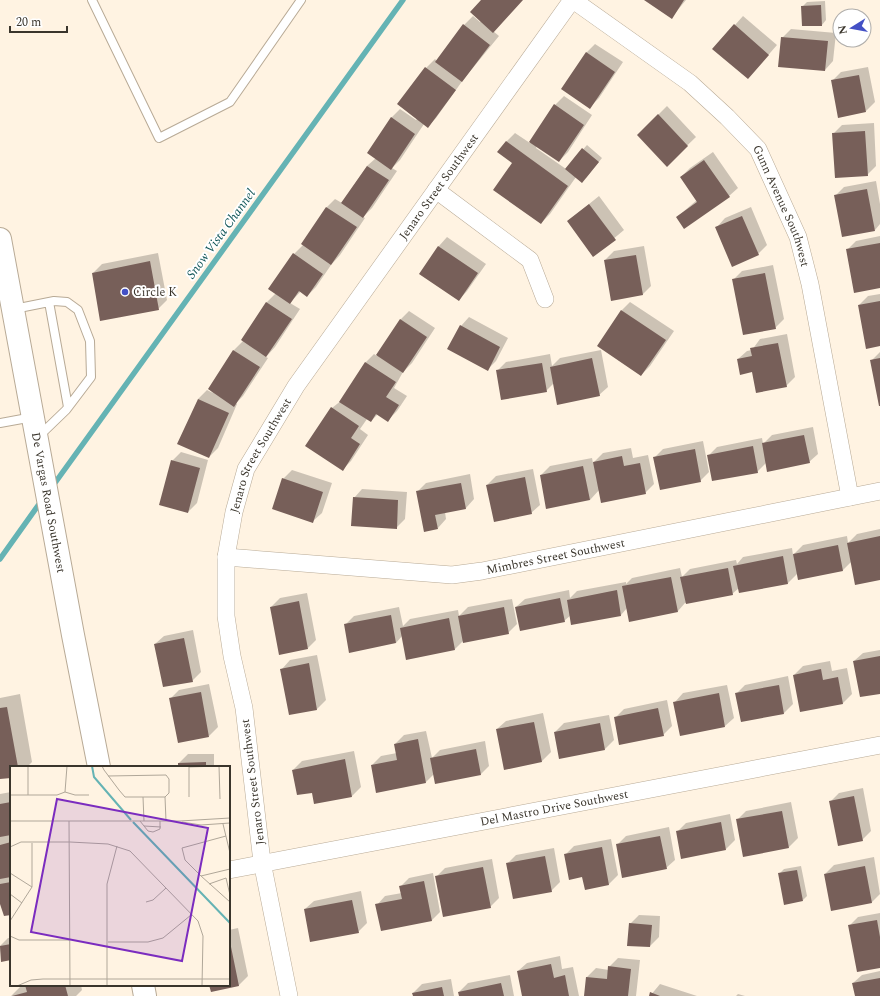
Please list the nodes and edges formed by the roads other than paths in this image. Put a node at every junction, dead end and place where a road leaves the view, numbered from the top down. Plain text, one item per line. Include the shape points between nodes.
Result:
1 (92, 0) edge
2 (301, 0) edge
3 (573, 0) edge
4 (436, 190) junction
5 (0, 239) edge
6 (3, 274) edge
7 (545, 299) dead end
8 (49, 302) junction
9 (13, 310) junction
10 (68, 408) junction
11 (33, 417) junction
12 (0, 423) edge
13 (38, 442) junction
14 (880, 491) edge
15 (850, 497) junction
16 (226, 557) junction
17 (880, 745) edge
18 (99, 766) edge
19 (262, 862) junction
20 (230, 870) edge
21 (143, 986) edge
22 (145, 996) edge
23 (289, 996) edge

1 - 2 lane via 159,138 230,102
3 - 4 street, Jenaro Street Southwest
3 - 15 street, Gunn Avenue Southwest via 690,83 758,149 798,237 810,284
4 - 7 street via 530,260
4 - 16 street, Jenaro Street Southwest via 296,386 246,469 234,512
5 - 6 street, De Vargas Road Southwest
6 - 9 street, De Vargas Road Southwest
8 - 9 lane
8 - 10 lane
8 - 10 lane via 67,302 78,310 90,341 91,377
9 - 11 street, De Vargas Road Southwest
10 - 13 lane
11 - 12 lane
11 - 13 street, De Vargas Road Southwest
13 - 18 street, De Vargas Road Southwest
14 - 15 street, Mimbres Street Southwest
15 - 16 street, Mimbres Street Southwest via 490,570 452,575
16 - 19 street, Jenaro Street Southwest via 226,616 244,708
17 - 19 street, Del Mastro Drive Southwest
19 - 20 street, Del Mastro Drive Southwest
19 - 23 street, Jenaro Street Southwest
21 - 22 street

